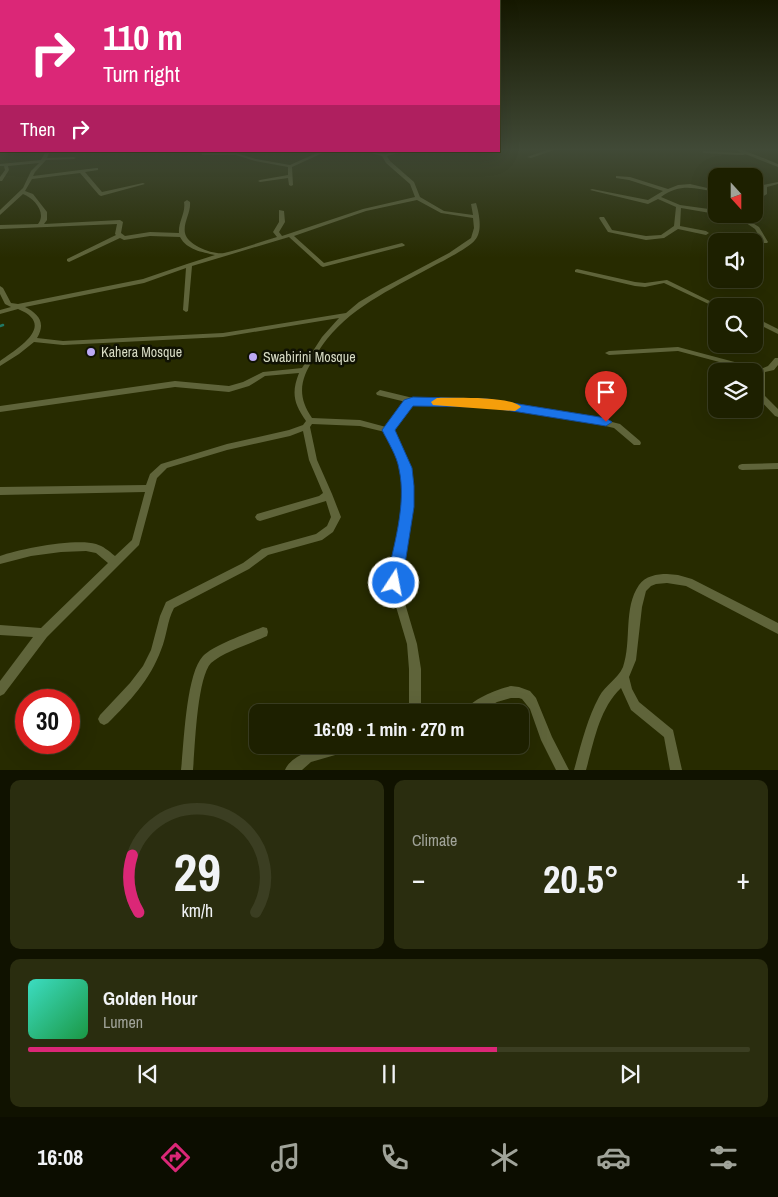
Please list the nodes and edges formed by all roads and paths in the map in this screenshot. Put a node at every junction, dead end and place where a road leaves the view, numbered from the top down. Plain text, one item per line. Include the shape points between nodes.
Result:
1 (26, 186) edge
2 (94, 186) edge
3 (135, 186) edge
4 (413, 186) edge
5 (647, 186) edge
6 (682, 186) edge
7 (592, 190) dead end
8 (668, 190) junction
9 (22, 192) junction
10 (657, 197) junction
11 (418, 198) junction
12 (187, 202) dead end
13 (474, 204) dead end
14 (679, 206) junction
15 (708, 211) edge
16 (281, 212) dead end
17 (0, 213) edge
18 (475, 217) junction
19 (602, 218) dead end
20 (750, 223) edge
21 (40, 225) junction
22 (0, 226) edge
23 (677, 226) junction
24 (706, 233) dead end
25 (182, 235) junction
26 (290, 235) junction
27 (119, 236) junction
28 (280, 237) junction
29 (765, 242) dead end
30 (402, 245) dead end
31 (221, 255) junction
32 (68, 260) dead end
33 (189, 264) junction
34 (578, 271) dead end
35 (0, 288) edge
36 (708, 302) edge
37 (19, 306) junction
38 (186, 310) dead end
39 (0, 312) edge
40 (346, 315) junction
41 (763, 324) edge
42 (778, 332) edge
43 (32, 340) junction
44 (609, 354) dead end
45 (778, 360) edge
46 (731, 363) edge
47 (0, 364) edge
48 (304, 370) junction
49 (763, 370) edge
50 (380, 393) dead end
51 (763, 398) edge
52 (413, 401) junction
53 (0, 410) edge
54 (778, 414) edge
55 (308, 424) junction
56 (388, 430) junction
57 (636, 443) dead end
58 (778, 466) edge
59 (742, 467) dead end
60 (149, 488) junction
61 (0, 491) edge
62 (328, 494) junction
63 (260, 517) dead end
64 (0, 560) edge
65 (115, 563) junction
66 (778, 629) edge
67 (0, 630) edge
68 (263, 632) dead end
69 (43, 633) junction
70 (624, 678) junction
71 (0, 690) edge
72 (414, 704) edge
73 (483, 704) edge
74 (104, 719) dead end
75 (319, 754) edge
76 (187, 770) edge
77 (291, 770) edge
78 (563, 770) edge
79 (580, 770) edge
80 (676, 770) edge

1 - 9 street
2 - 3 street via 101,194
4 - 11 street
5 - 8 street
6 - 8 street
7 - 10 street via 639,202 652,202
8 - 10 street
9 - 17 street
9 - 21 street via 30,195 44,212
10 - 14 street
11 - 18 street via 443,212
11 - 26 street via 365,210
12 - 25 street
13 - 18 street
14 - 15 street
14 - 23 street
16 - 28 street via 282,222 276,232
18 - 40 street via 477,228 468,243
19 - 23 street via 610,231 646,238 662,237
20 - 29 street
21 - 22 street
21 - 27 street via 120,222
23 - 24 street
25 - 27 street
25 - 31 street via 190,246
26 - 28 street
26 - 30 street via 323,265
27 - 32 street
28 - 31 street
31 - 33 street
33 - 37 street via 144,281
33 - 38 street
34 - 36 street via 635,284 665,282
35 - 37 street via 8,304
37 - 39 street
37 - 43 street via 37,319 38,328
40 - 43 street via 223,336 63,343
40 - 48 street via 328,329
41 - 42 street
43 - 47 street
44 - 46 street via 678,349
45 - 49 street via 771,368
48 - 53 street via 263,374 229,389 176,384
48 - 55 street via 300,378 299,401
50 - 52 street
51 - 54 street
52 - 56 street via 406,405
52 - 57 street via 487,403 588,418 617,426
55 - 56 street via 360,423
55 - 60 street via 290,433 164,466 153,476
55 - 62 street via 313,460
56 - 72 street via 407,477 407,507 394,583 412,644
58 - 59 street
60 - 61 street
60 - 65 street via 136,542
62 - 63 street via 322,499
62 - 74 street via 336,517 326,533 264,552 246,566 170,605 156,651 136,686
64 - 65 street via 15,555 86,547 101,550
65 - 69 street
66 - 70 street via 688,582 652,580 641,590 638,598 634,643
67 - 69 street
68 - 76 street via 212,656 201,668 196,683
69 - 71 street
70 - 79 street via 603,700
70 - 80 street via 635,706 669,734
73 - 78 street via 516,691 524,693 532,701 543,732
75 - 77 street via 308,757

